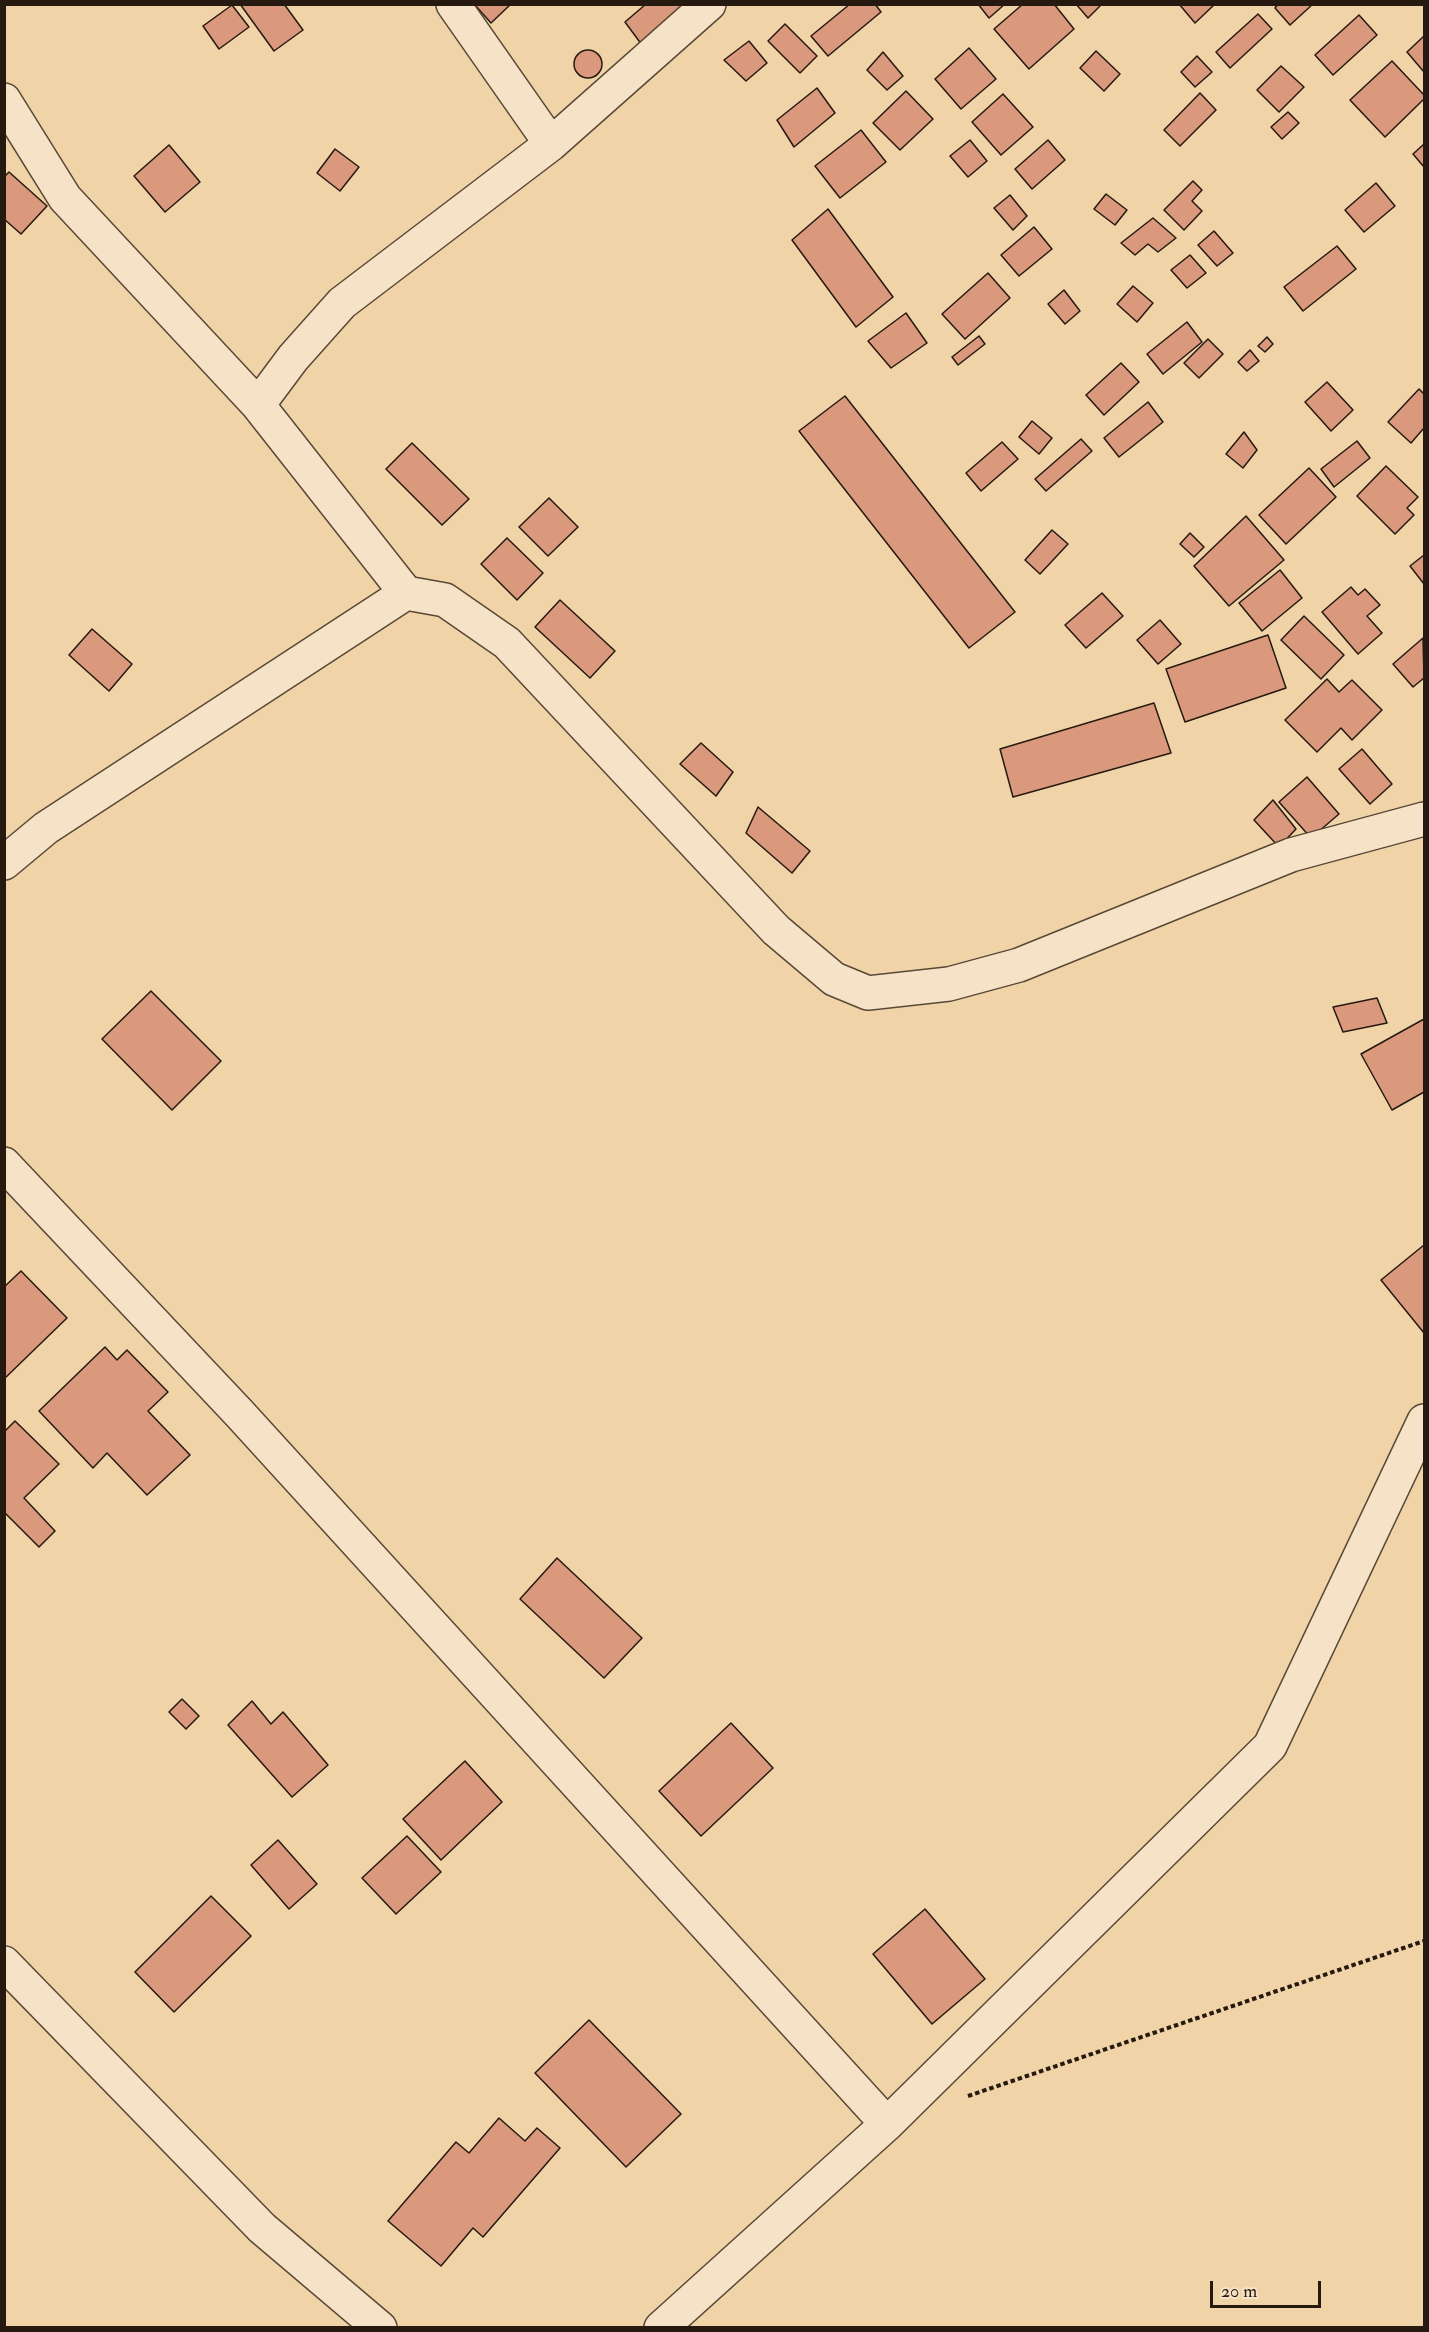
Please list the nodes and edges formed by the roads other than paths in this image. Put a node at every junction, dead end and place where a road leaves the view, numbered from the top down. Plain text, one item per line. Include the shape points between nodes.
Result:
1 (453, 4) edge
2 (709, 4) edge
3 (4, 100) edge
4 (550, 144) junction
5 (258, 405) junction
6 (406, 593) junction
7 (1425, 819) edge
8 (4, 863) edge
9 (4, 1164) edge
10 (1425, 1421) edge
11 (4, 1963) edge
12 (887, 2124) junction
13 (380, 2328) edge
14 (661, 2328) edge

1 - 4 street
2 - 4 street
3 - 5 street via 65,198
4 - 5 street via 342,303
5 - 6 street
6 - 7 street via 445,600 507,644 776,930 834,979 868,993 949,984 1019,964 1291,855
6 - 8 street via 46,828
9 - 12 street via 239,1413
10 - 12 street via 1270,1746
11 - 13 street via 262,2228
12 - 14 street

